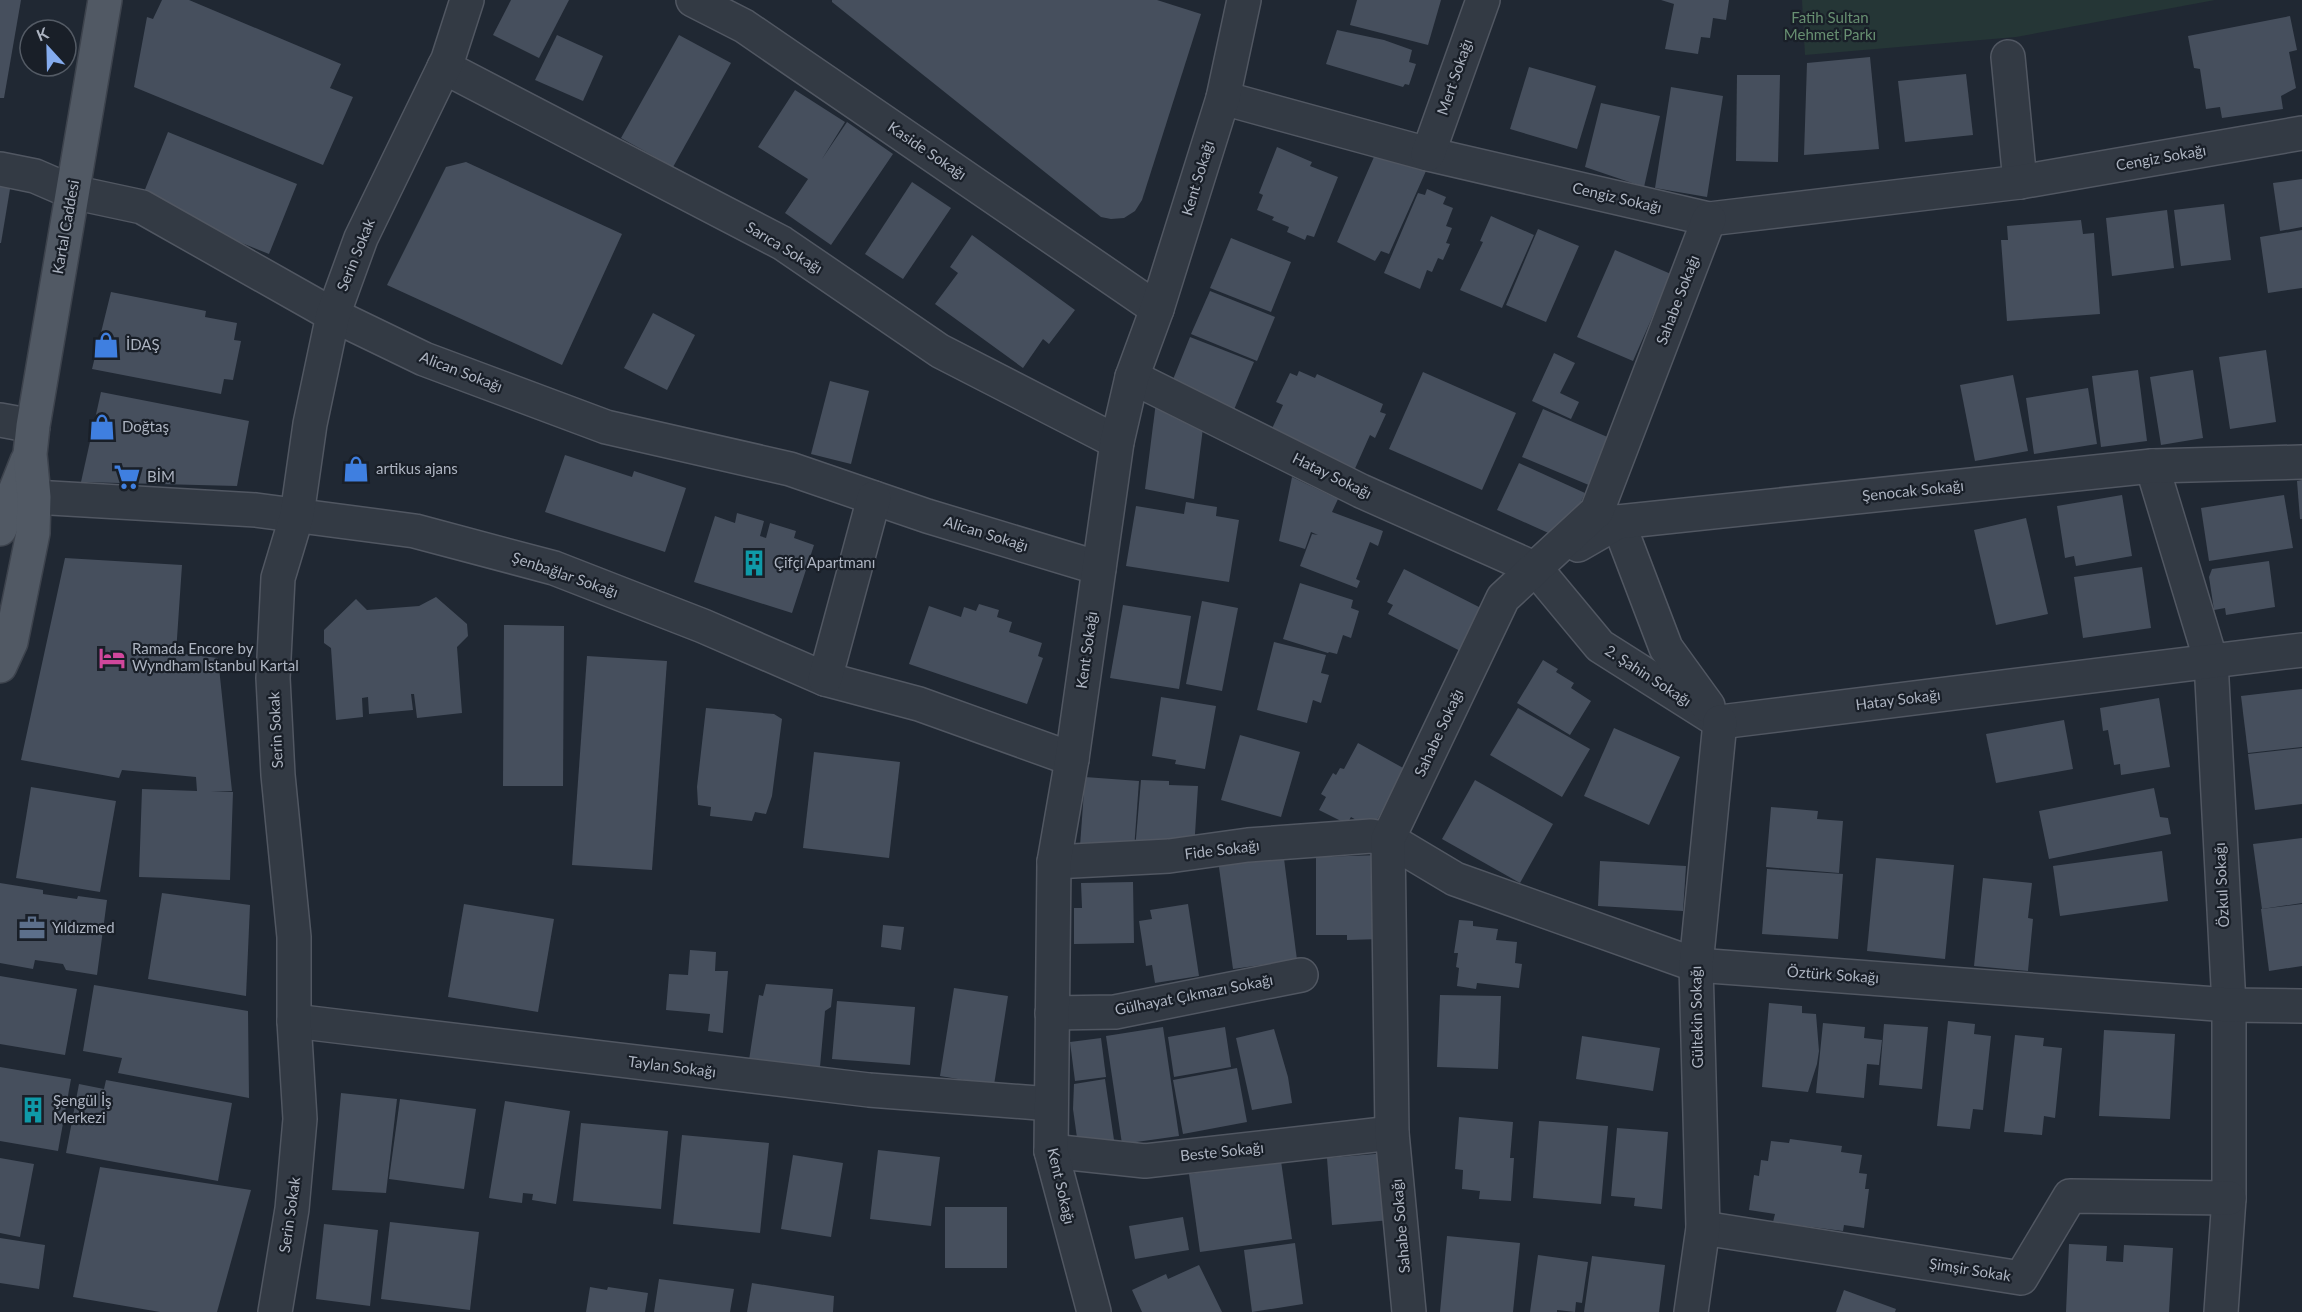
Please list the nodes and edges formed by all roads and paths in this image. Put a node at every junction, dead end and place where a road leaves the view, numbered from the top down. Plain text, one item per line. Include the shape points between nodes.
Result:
1 (105, 0) edge
2 (467, 0) edge
3 (693, 0) edge
4 (1245, 0) edge
5 (1483, 0) edge
6 (747, 13) edge
7 (2008, 57) dead end
8 (444, 66) junction
9 (1223, 98) junction
10 (2302, 133) edge
11 (1428, 154) junction
12 (0, 169) edge
13 (2020, 182) junction
14 (72, 192) junction
15 (1709, 219) junction
16 (1157, 309) junction
17 (333, 315) junction
18 (1132, 377) junction
19 (0, 420) edge
20 (31, 440) junction
21 (1117, 442) junction
22 (2302, 462) edge
23 (2152, 466) junction
24 (34, 497) junction
25 (874, 498) junction
26 (297, 514) junction
27 (1618, 522) junction
28 (0, 529) edge
29 (1099, 568) junction
30 (1536, 568) junction
31 (2302, 650) edge
32 (2211, 661) junction
33 (0, 666) edge
34 (825, 679) junction
35 (1720, 722) junction
36 (1072, 759) junction
37 (1388, 839) junction
38 (1054, 862) junction
39 (1696, 965) junction
40 (1301, 975) dead end
41 (2229, 1005) junction
42 (2302, 1006) edge
43 (1052, 1013) junction
44 (294, 1021) junction
45 (1051, 1104) junction
46 (1392, 1133) junction
47 (1051, 1151) junction
48 (2229, 1198) junction
49 (1702, 1228) junction
50 (275, 1312) edge
51 (1094, 1312) edge
52 (1409, 1312) edge
53 (1691, 1312) edge
54 (2221, 1312) edge

1 - 14 main road, Kartal Caddesi
2 - 8 street, Serin Sokak
3 - 6 street, Kaside Sokağı
4 - 9 street, Kent Sokağı
5 - 11 street, Mert Sokağı
6 - 16 street, Kaside Sokağı
7 - 13 street
8 - 17 street, Serin Sokak via 361,238
8 - 21 street, Sarıca Sokağı via 782,243 940,351
9 - 11 street, Cengiz Sokağı
9 - 16 street, Kent Sokağı
10 - 13 street, Cengiz Sokağı
11 - 15 street, Cengiz Sokağı
12 - 14 street, Alican Sokağı via 35,176
13 - 15 street, Cengiz Sokağı
14 - 17 street, Alican Sokağı via 142,207
14 - 20 main road, Kartal Caddesi
15 - 30 street, Sahabe Sokağı via 1597,510
16 - 18 street, Kent Sokağı
17 - 25 street, Alican Sokağı via 424,359 606,427 790,469
17 - 26 street, Serin Sokak via 310,424
18 - 21 street, Kent Sokağı
18 - 30 street, Hatay Sokağı via 1361,490
19 - 20 street
20 - 24 main road, Kartal Caddesi
20 - 28 main road, Kartal Caddesi
21 - 29 street, Kent Sokağı
22 - 23 street, Şenocak Sokağı
23 - 27 street, Şenocak Sokağı
23 - 32 street, Özkul Sokağı
24 - 26 street, Şenbağlar Sokağı
24 - 33 main road, Kartal Caddesi via 33,533 11,642
25 - 29 street, Alican Sokağı
25 - 34 street
26 - 34 street, Şenbağlar Sokağı via 415,531 554,568
26 - 44 street, Serin Sokak via 278,578 273,678 294,938
27 - 30 street, Şenocak Sokağı
27 - 35 street via 1666,648
29 - 36 street, Kent Sokağı
30 - 35 street, 2. Şahin Sokağı via 1600,646
30 - 37 street, Sahabe Sokağı via 1503,598
31 - 32 street, Hatay Sokağı
32 - 35 street, Hatay Sokağı
32 - 41 street, Özkul Sokağı
34 - 36 street, Şenbağlar Sokağı via 919,704
35 - 39 street, Gültekin Sokağı
36 - 38 street, Kent Sokağı
37 - 38 street, Fide Sokağı via 1371,836 1248,845 1169,856
37 - 39 street, Öztürk Sokağı via 1455,879
37 - 46 street, Sahabe Sokağı
38 - 43 street, Kent Sokağı
39 - 41 street, Öztürk Sokağı
39 - 49 street, Gültekin Sokağı
40 - 43 street, Gülhayat Çıkmazı Sokağı via 1115,1012
41 - 42 street, Öztürk Sokağı
41 - 48 street, Özkul Sokağı
43 - 45 street, Kent Sokağı
44 - 45 street, Taylan Sokağı via 869,1090
44 - 50 street, Serin Sokak via 300,1119 292,1209
45 - 47 street, Kent Sokağı
46 - 47 street, Beste Sokağı via 1145,1161
46 - 52 street, Sahabe Sokağı
47 - 51 street, Kent Sokağı
48 - 49 street, Şimşir Sokak via 2070,1196 2022,1278
48 - 54 street, Özkul Sokağı
49 - 53 street, Gültekin Sokağı

